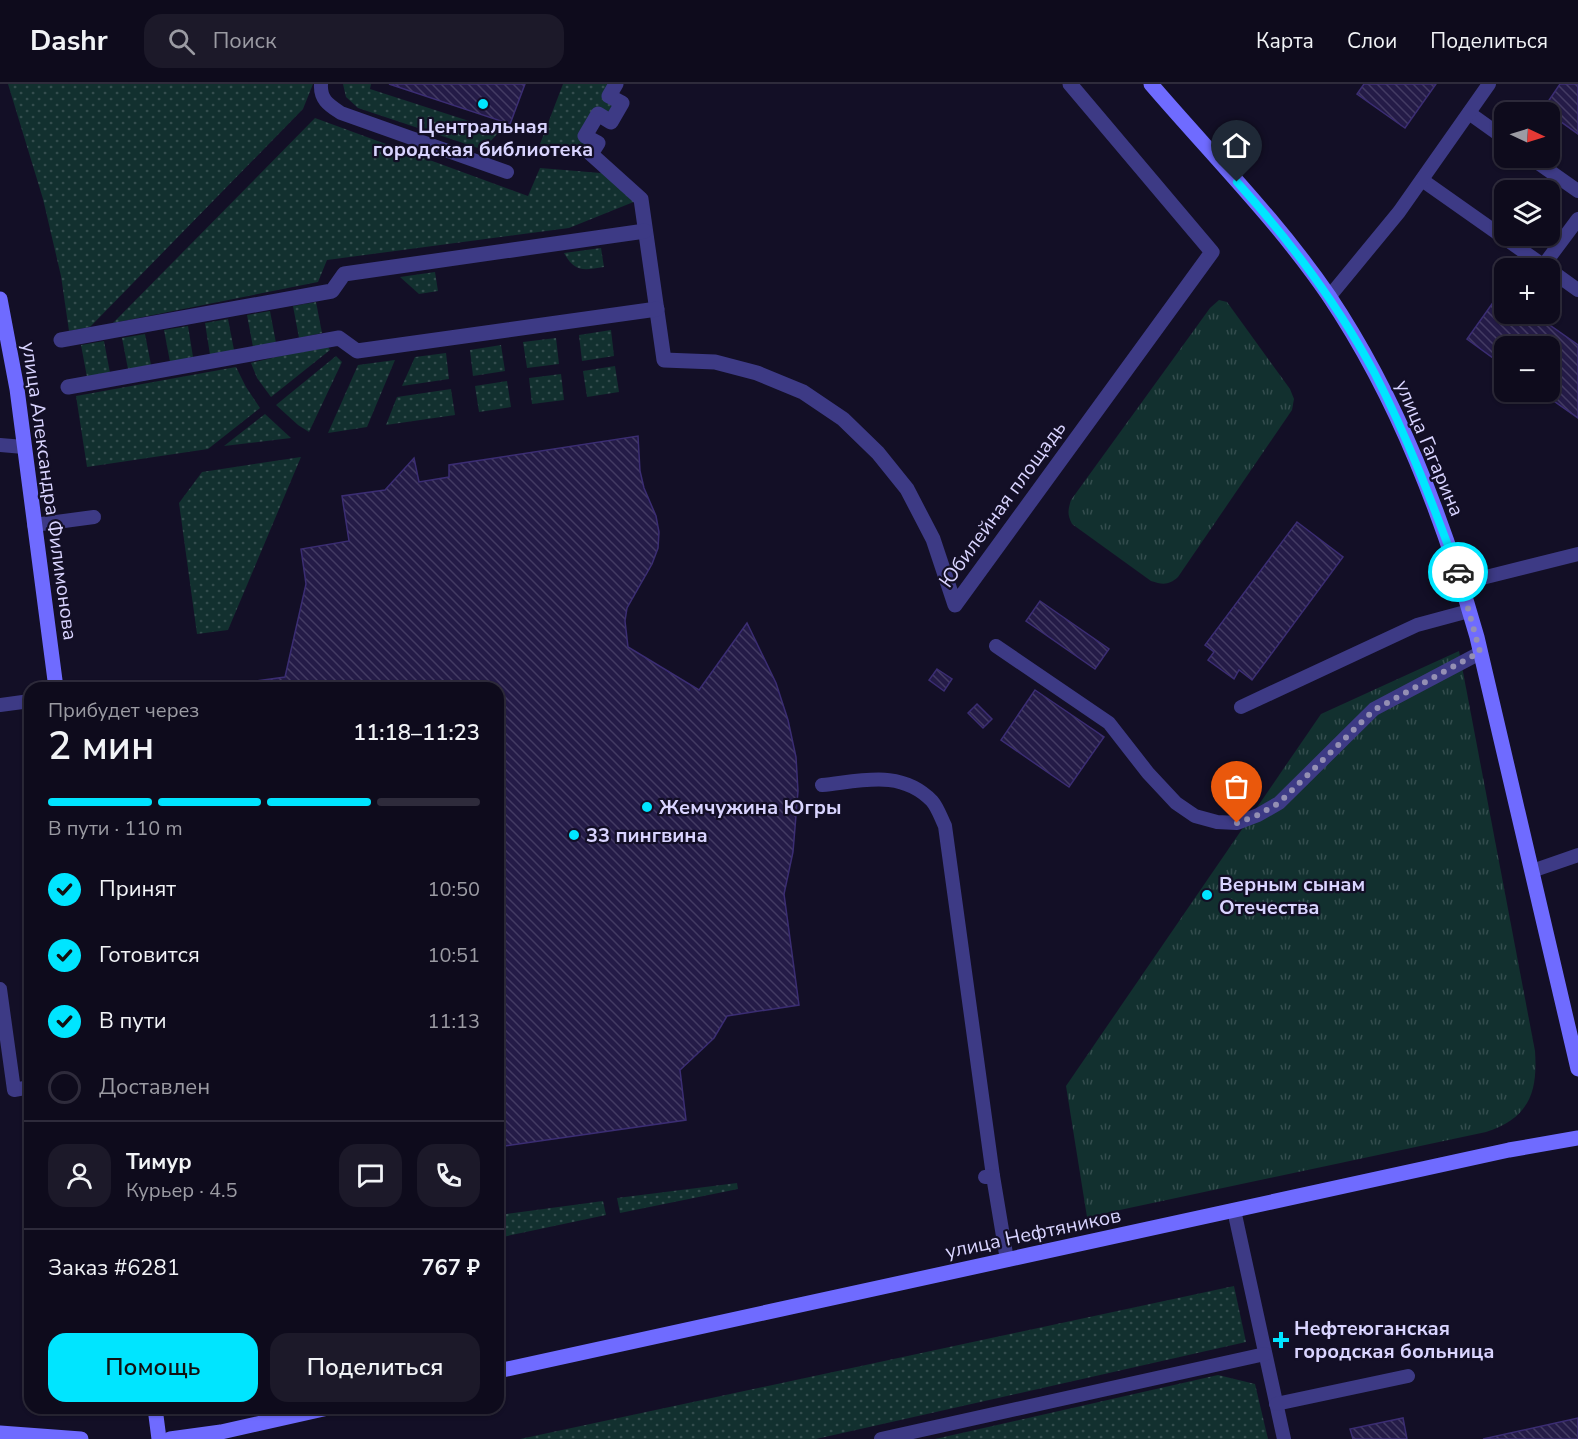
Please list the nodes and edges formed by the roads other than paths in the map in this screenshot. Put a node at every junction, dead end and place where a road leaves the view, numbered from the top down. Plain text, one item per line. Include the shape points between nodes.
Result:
1 (321, 84) edge
2 (616, 84) edge
3 (1070, 84) edge
4 (1151, 84) edge
5 (1489, 84) edge
6 (1469, 113) junction
7 (1494, 131) edge
8 (1546, 168) edge
9 (507, 172) dead end
10 (1422, 180) junction
11 (1578, 191) edge
12 (1578, 219) edge
13 (645, 231) junction
14 (1533, 258) edge
15 (1553, 258) edge
16 (1560, 277) edge
17 (1578, 290) edge
18 (1329, 297) junction
19 (0, 299) edge
20 (657, 309) junction
21 (61, 340) dead end
22 (68, 387) dead end
23 (0, 445) edge
24 (24, 447) junction
25 (94, 517) dead end
26 (34, 525) junction
27 (1578, 554) edge
28 (1462, 583) junction
29 (1469, 611) junction
30 (996, 646) dead end
31 (1480, 652) junction
32 (55, 682) edge
33 (24, 702) edge
34 (0, 705) edge
35 (1241, 707) dead end
36 (822, 785) dead end
37 (1578, 855) edge
38 (1532, 871) junction
39 (0, 989) edge
40 (1578, 1069) edge
41 (24, 1089) edge
42 (1578, 1138) edge
43 (1234, 1210) junction
44 (1007, 1260) junction
45 (1265, 1354) junction
46 (504, 1370) edge
47 (1408, 1376) dead end
48 (1276, 1404) junction
49 (156, 1414) edge
50 (301, 1414) edge
51 (0, 1433) edge
52 (81, 1439) edge
53 (159, 1439) edge
54 (170, 1439) edge
55 (880, 1439) edge
56 (1284, 1439) edge

1 - 9 lane via 324,102 341,113
2 - 13 street, Юбилейная площадь via 609,96 622,103 611,122 598,114 585,136 598,143 591,154 641,199
3 - 20 street, Юбилейная площадь via 1212,252 954,605 933,539 907,489 878,453 843,419 803,392 757,373 715,362 664,360
4 - 18 main road, улица Гагарина via 1252,198
5 - 6 lane
6 - 7 lane
6 - 10 lane
8 - 11 lane
10 - 14 lane
10 - 18 lane
12 - 15 lane
13 - 20 street, Юбилейная площадь
13 - 21 street via 344,273 332,291
16 - 17 lane
18 - 28 main road, улица Гагарина via 1400,424
19 - 24 main road, улица Александра Филимонова
20 - 22 street via 357,351 339,338
23 - 24 lane
24 - 26 main road, улица Александра Филимонова
25 - 26 lane
26 - 32 main road, улица Александра Филимонова
27 - 28 lane
28 - 29 main road, улица Гагарина
29 - 31 main road, улица Гагарина
29 - 35 lane via 1417,625
30 - 31 lane via 1109,723 1176,803 1195,816 1237,823 1279,803 1374,710
31 - 38 main road, улица Гагарина
33 - 34 lane
36 - 44 lane via 887,778 913,785 933,803 945,826 988,1177
37 - 38 lane
38 - 40 main road, улица Гагарина
39 - 41 lane via 14,1090
42 - 43 main road, улица Нефтяников
43 - 44 main road, улица Нефтяников
43 - 45 lane
44 - 46 main road, улица Нефтяников
45 - 48 lane
45 - 55 lane
47 - 48 lane
48 - 56 lane
49 - 53 main road
50 - 54 main road
51 - 52 main road

